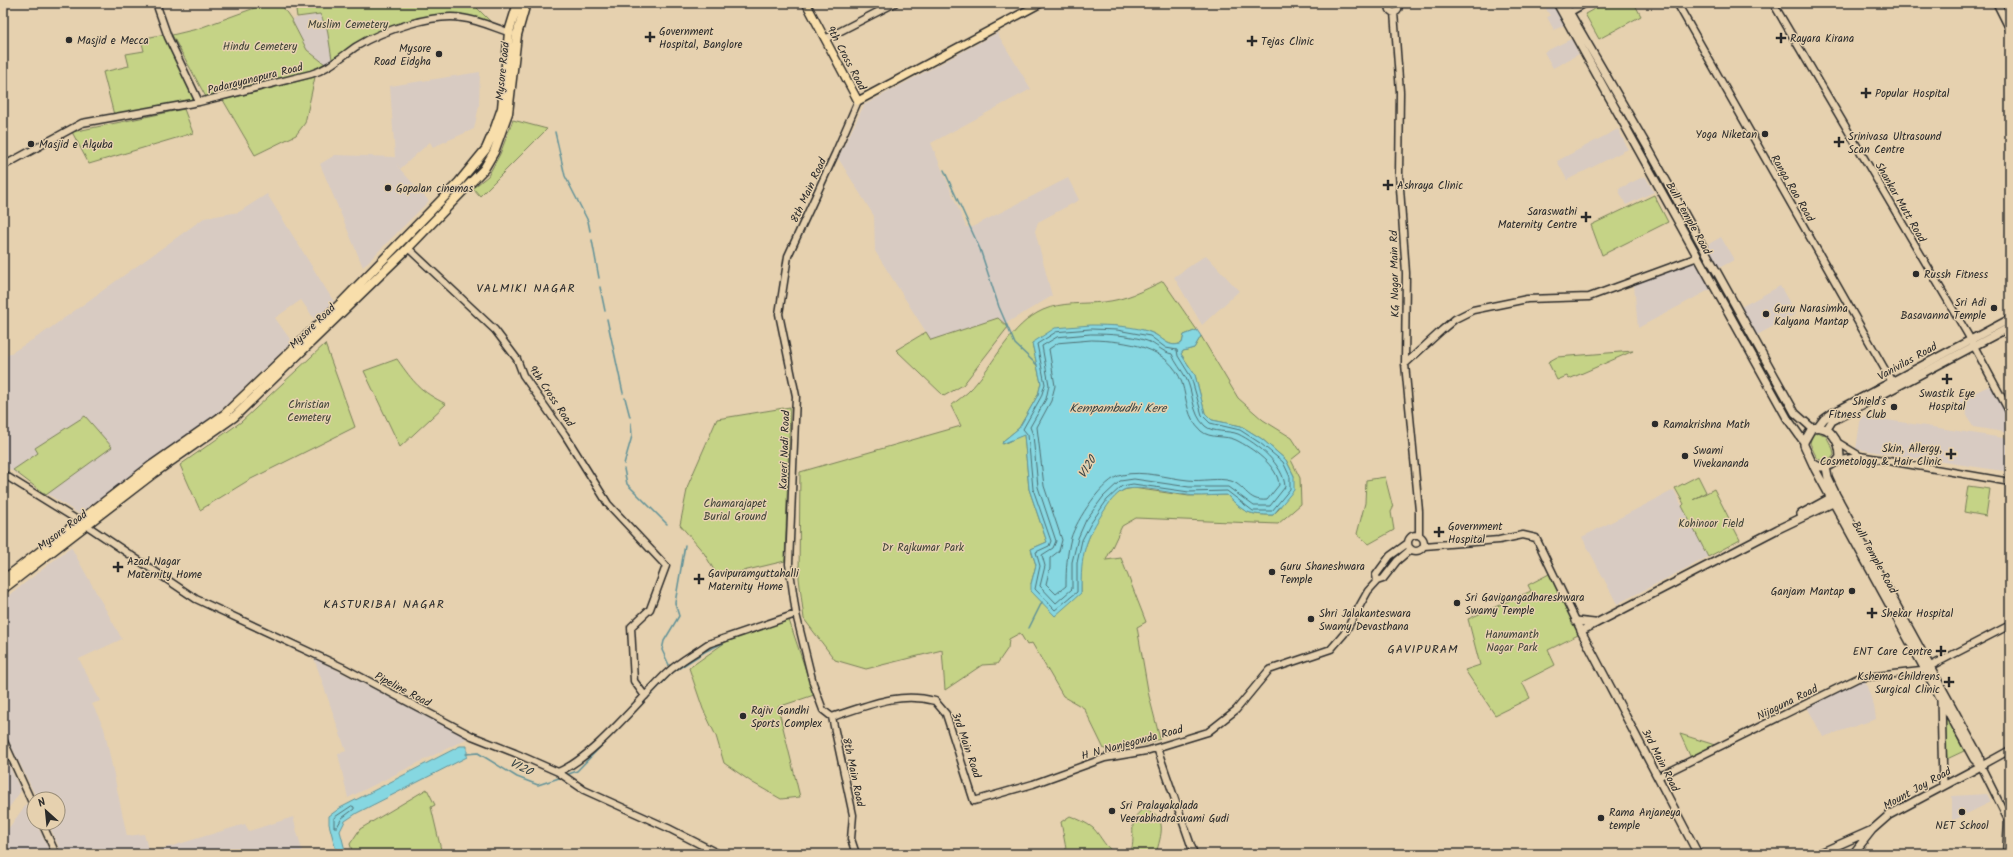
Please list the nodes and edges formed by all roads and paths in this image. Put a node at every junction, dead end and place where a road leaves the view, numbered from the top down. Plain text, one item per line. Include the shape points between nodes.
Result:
1 (156, 3) edge
2 (518, 3) edge
3 (526, 3) edge
4 (806, 3) edge
5 (895, 3) edge
6 (1041, 3) edge
7 (1557, 3) edge
8 (1564, 3) edge
9 (1586, 3) edge
10 (1677, 3) edge
11 (1773, 3) edge
12 (1997, 3) edge
13 (1399, 4) edge
14 (1567, 14) junction
15 (2010, 29) edge
16 (513, 34) junction
17 (825, 39) junction
18 (858, 101) junction
19 (199, 102) junction
20 (3, 166) edge
21 (408, 248) junction
22 (1698, 257) junction
23 (783, 288) joint
24 (2010, 318) edge
25 (2010, 326) edge
26 (1972, 342) junction
27 (1405, 364) junction
28 (1892, 382) junction
29 (2010, 413) edge
30 (1815, 427) junction
31 (1827, 429) junction
32 (1804, 442) junction
33 (1837, 442) junction
34 (1860, 456) junction
35 (1838, 461) junction
36 (1812, 462) junction
37 (1826, 467) junction
38 (3, 474) edge
39 (2010, 482) edge
40 (1835, 499) junction
41 (83, 523) junction
42 (1419, 535) junction
43 (1408, 543) junction
44 (1424, 546) junction
45 (1411, 550) junction
46 (3, 580) edge
47 (1377, 581) junction
48 (3, 589) edge
49 (796, 614) junction
50 (1576, 621) junction
51 (1594, 623) junction
52 (2010, 625) edge
53 (1581, 631) junction
54 (1928, 668) junction
55 (645, 696) junction
56 (1942, 698) junction
57 (832, 717) junction
58 (3, 739) edge
59 (1157, 748) junction
60 (2010, 750) edge
61 (1981, 766) junction
62 (560, 774) junction
63 (1658, 777) junction
64 (1943, 786) junction
65 (27, 791) edge
66 (974, 801) joint
67 (1872, 830) junction
68 (46, 831) edge
69 (56, 854) edge
70 (719, 854) edge
71 (856, 854) edge
72 (1194, 854) edge
73 (1698, 854) edge
74 (1818, 854) edge
75 (1853, 854) edge
76 (2006, 854) edge

1 - 19 street via 168,37
2 - 16 highway, Mysore Road
3 - 16 highway, Mysore Road
4 - 17 main road, 9th Cross Road
5 - 17 street
6 - 18 main road
7 - 14 main road, Bull Temple Road
8 - 14 main road, Bull Temple Road
9 - 14 street
10 - 28 street, Ranga Rao Road
11 - 26 street, Shankar Mutt Road
12 - 15 main road
13 - 27 street, KG Nagar Main Rd via 1399,9 1394,12 1400,92 1399,174 1406,273
14 - 22 main road, Bull Temple Road
14 - 30 main road, Bull Temple Road via 1647,146 1795,413
16 - 19 street, Padarayanapura Road via 463,18 434,19 375,37 317,73
16 - 21 highway, Mysore Road via 508,113 494,152 484,169
16 - 41 highway, Mysore Road via 504,61 502,108 495,128 486,148 459,182 340,304 225,414 152,464
17 - 18 main road, 9th Cross Road
18 - 23 street, 8th Main Road via 788,256
19 - 20 street, Padarayanapura Road via 79,124
21 - 41 highway, Mysore Road via 234,417
21 - 55 street, 9th Cross Road via 495,330 517,359 522,374 608,504 666,566 650,609 631,627 634,681
22 - 27 street via 1589,297 1527,299 1473,310 1455,319
22 - 32 main road, Bull Temple Road via 1787,418
23 - 49 street, Kaveri Nadi Road via 779,314 796,396 789,564
24 - 26 main road, Vanivilas Road
25 - 26 main road, Vanivilas Road
26 - 28 main road, Vanivilas Road
26 - 29 street, Shankar Mutt Road
26 - 31 main road, Vanivilas Road via 1832,421
27 - 42 street, KG Nagar Main Rd
28 - 30 main road, Vanivilas Road via 1831,414
30 - 31 main road
30 - 32 main road
31 - 33 main road
32 - 36 main road
33 - 34 street
33 - 35 main road via 1840,453
34 - 35 street
34 - 39 street
35 - 37 main road
36 - 37 main road via 1820,467
36 - 40 main road, Bull Temple Road
37 - 40 main road, Bull Temple Road
38 - 41 street, Pipeline Road
40 - 51 main road
40 - 54 main road, Bull Temple Road
41 - 46 highway, Mysore Road
41 - 48 highway, Mysore Road
41 - 62 street, Pipeline Road via 196,599 342,667 472,736 515,752
42 - 43 street via 1412,537
42 - 44 street
43 - 45 street
43 - 47 street via 1390,556 1376,576
44 - 45 street via 1418,551
44 - 50 street via 1499,540 1524,535 1536,538
45 - 47 street, H N Nanjegowda Road via 1397,561 1383,579
47 - 59 street, H N Nanjegowda Road via 1368,591 1344,634 1330,649 1269,670 1236,710 1220,724 1208,732
49 - 55 street via 708,644 671,670
49 - 57 street via 813,683 823,710
50 - 51 main road
50 - 53 street
51 - 53 main road
52 - 54 street, Nijaguna Road
53 - 63 main road, 3rd Main Road
54 - 56 main road, Bull Temple Road
54 - 61 main road, Bull Temple Road via 1979,756
54 - 63 street, Nijaguna Road via 1858,678
55 - 62 street via 588,753
56 - 61 main road, Bull Temple Road via 1974,759
56 - 64 main road
57 - 66 street, 3rd Main Road via 876,702 908,696 935,700 946,714
57 - 71 street, 8th Main Road via 853,815 851,839
58 - 65 street
59 - 66 street, H N Nanjegowda Road via 1105,758 1033,784
59 - 72 street
60 - 61 street
61 - 64 main road, Mount Joy Road
61 - 76 street, Bull Temple Road via 2008,820
62 - 70 street, Pipeline Road via 584,790
63 - 73 main road, 3rd Main Road
64 - 67 main road, Mount Joy Road via 1889,814
67 - 74 main road
67 - 75 main road, Mount Joy Road
68 - 69 street

